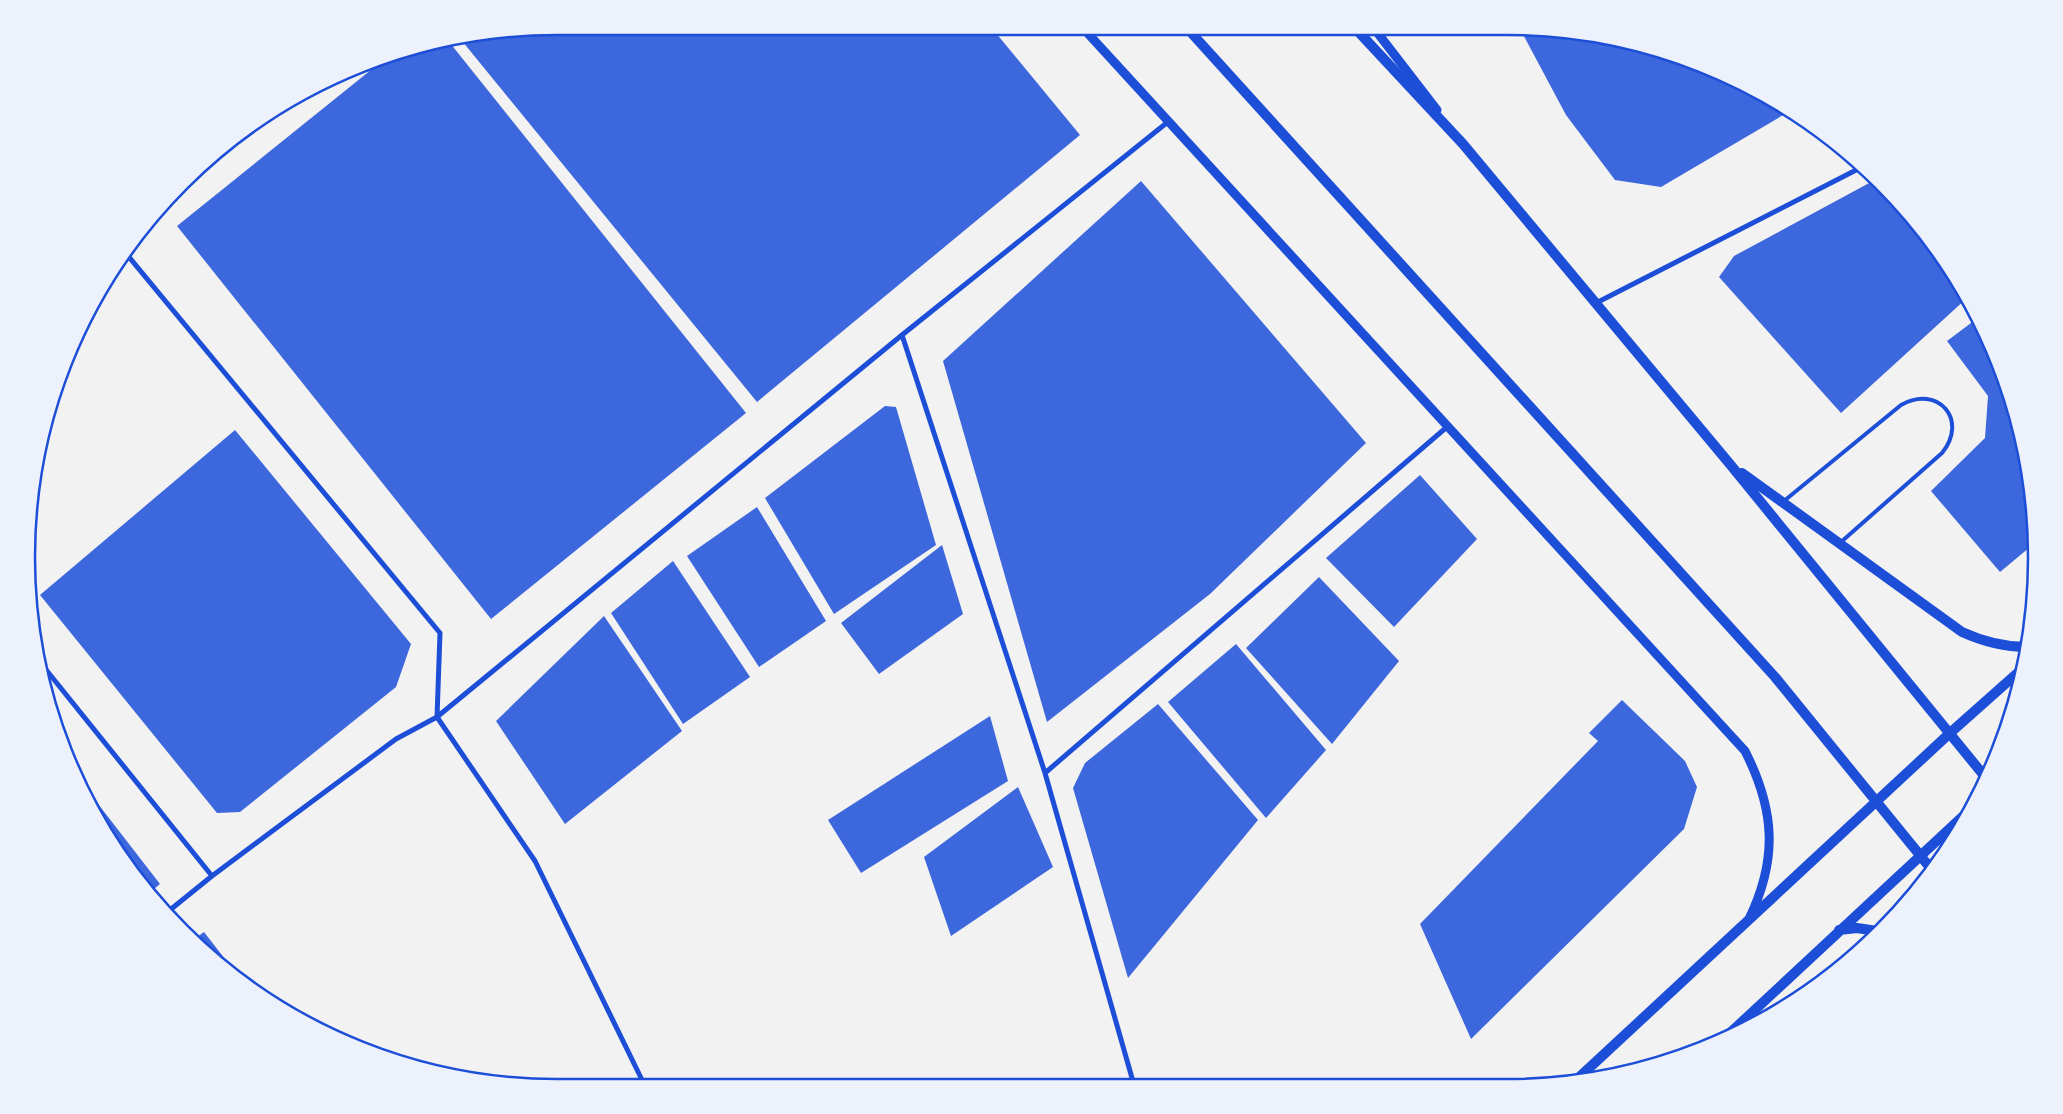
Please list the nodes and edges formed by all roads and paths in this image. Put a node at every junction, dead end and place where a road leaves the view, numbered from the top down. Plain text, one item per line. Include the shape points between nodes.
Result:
1 (1089, 35) edge
2 (1193, 35) edge
3 (1361, 35) edge
4 (1379, 35) edge
5 (1169, 121) junction
6 (1463, 144) junction
7 (1856, 170) edge
8 (130, 258) edge
9 (1596, 303) junction
10 (902, 335) junction
11 (1448, 426) junction
12 (1729, 463) junction
13 (1782, 502) junction
14 (1839, 544) junction
15 (2020, 647) edge
16 (48, 673) edge
17 (2014, 676) edge
18 (437, 717) junction
19 (1950, 733) junction
20 (1981, 772) edge
21 (1045, 773) junction
22 (1877, 802) junction
23 (1954, 824) edge
24 (1920, 855) junction
25 (1928, 864) edge
26 (212, 876) junction
27 (172, 908) edge
28 (1745, 926) junction
29 (1839, 930) junction
30 (1871, 930) edge
31 (1740, 1023) edge
32 (1584, 1073) edge
33 (642, 1079) edge
34 (1132, 1079) edge

1 - 5 street
2 - 22 main road via 1775,677
3 - 6 main road
4 - 6 street
5 - 10 street
5 - 11 street
6 - 9 main road
7 - 9 street
8 - 18 street via 440,633
9 - 12 main road
10 - 18 street
10 - 21 street
11 - 21 street
11 - 28 street via 1745,751 1759,779 1770,839 1767,869
12 - 13 main road
12 - 19 main road
13 - 14 main road
13 - 14 lane via 1912,398 1924,397 1946,408 1954,432 1950,444
14 - 15 main road via 1962,632 1982,641
16 - 26 street
17 - 19 main road
18 - 26 street via 396,739
18 - 33 street via 535,861
19 - 20 main road
19 - 22 main road
21 - 34 street
22 - 24 main road
22 - 28 main road
23 - 24 main road
24 - 25 main road
24 - 29 main road
26 - 27 street
28 - 32 main road
29 - 30 main road
29 - 31 main road

